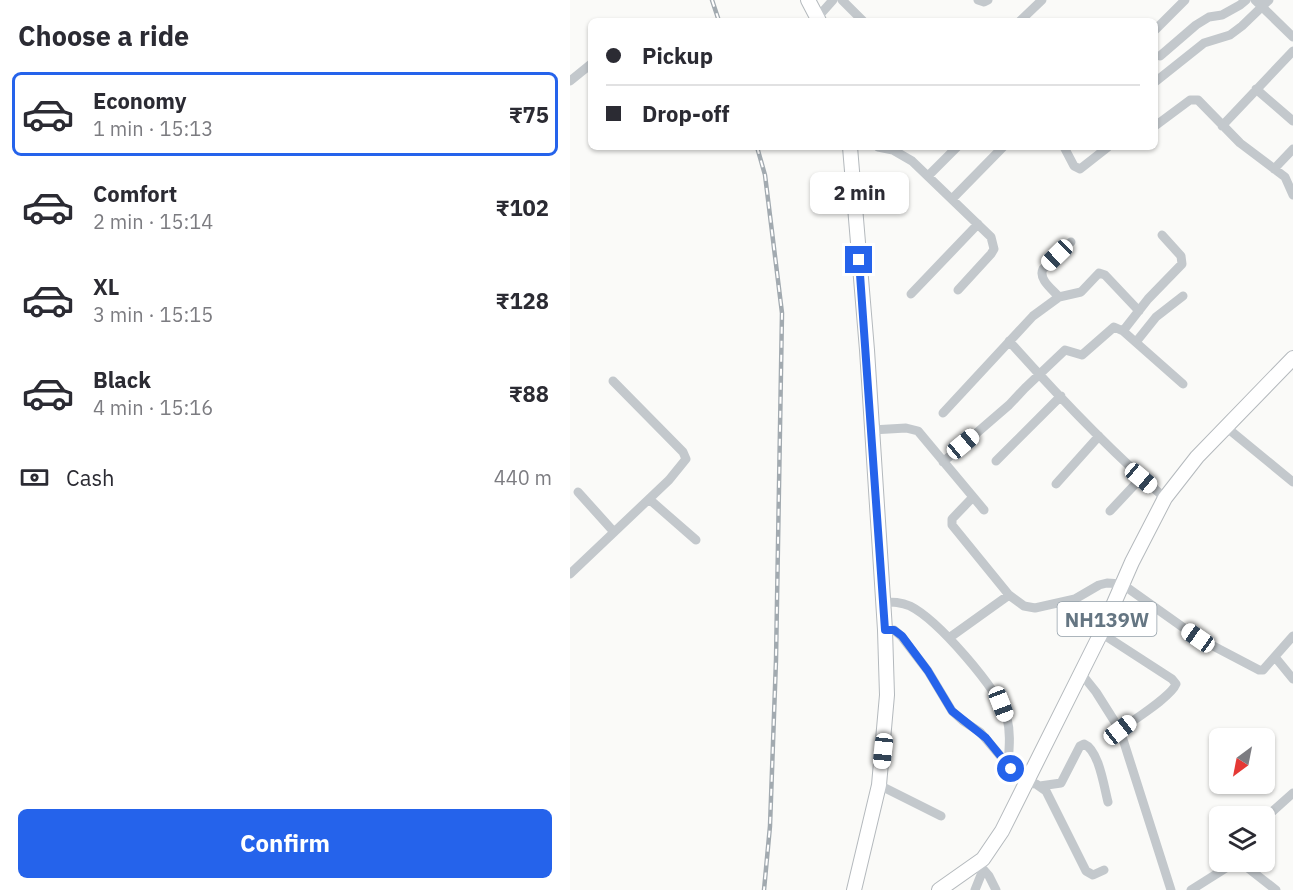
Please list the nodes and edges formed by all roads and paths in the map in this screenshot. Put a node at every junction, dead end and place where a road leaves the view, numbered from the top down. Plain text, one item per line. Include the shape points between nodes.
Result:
1 (808, 0) edge
2 (832, 0) edge
3 (842, 0) edge
4 (978, 0) edge
5 (988, 0) edge
6 (1042, 0) edge
7 (1185, 0) edge
8 (1246, 0) edge
9 (1262, 2) edge
10 (817, 18) edge
11 (819, 18) edge
12 (860, 18) edge
13 (1023, 18) edge
14 (1158, 27) edge
15 (1292, 35) edge
16 (1293, 51) edge
17 (1160, 56) dead end
18 (588, 66) edge
19 (1158, 80) edge
20 (570, 81) edge
21 (1256, 89) junction
22 (1293, 121) edge
23 (1158, 124) edge
24 (1222, 126) junction
25 (1293, 149) edge
26 (850, 150) edge
27 (888, 150) edge
28 (954, 150) edge
29 (1000, 150) edge
30 (1066, 150) edge
31 (1104, 150) edge
32 (1274, 169) junction
33 (928, 176) junction
34 (1293, 195) edge
35 (952, 199) junction
36 (978, 224) junction
37 (1162, 236) dead end
38 (1071, 242) dead end
39 (958, 290) dead end
40 (911, 294) dead end
41 (1183, 296) dead end
42 (1059, 297) junction
43 (1139, 311) junction
44 (1123, 331) junction
45 (1009, 341) junction
46 (1136, 342) junction
47 (1293, 358) edge
48 (1039, 374) junction
49 (613, 381) dead end
50 (1183, 384) dead end
51 (1061, 396) junction
52 (943, 412) dead end
53 (1226, 427) junction
54 (872, 430) junction
55 (1099, 436) junction
56 (996, 461) dead end
57 (943, 462) junction
58 (1141, 478) junction
59 (1293, 482) edge
60 (1056, 484) dead end
61 (578, 492) dead end
62 (973, 497) junction
63 (1165, 498) junction
64 (649, 499) junction
65 (984, 510) dead end
66 (1110, 511) dead end
67 (614, 532) junction
68 (696, 540) dead end
69 (570, 574) edge
70 (1122, 584) junction
71 (1009, 595) junction
72 (883, 602) junction
73 (885, 630) junction
74 (1101, 633) junction
75 (1293, 636) edge
76 (949, 638) junction
77 (1275, 657) junction
78 (1080, 672) junction
79 (1293, 680) edge
80 (1120, 730) junction
81 (1008, 765) junction
82 (1026, 783) junction
83 (879, 785) junction
84 (1040, 786) junction
85 (1293, 793) edge
86 (1108, 802) dead end
87 (1275, 809) edge
88 (941, 816) dead end
89 (982, 863) junction
90 (1104, 870) dead end
91 (1220, 872) edge
92 (1252, 872) edge
93 (1168, 889) edge
94 (854, 890) edge
95 (939, 890) edge
96 (975, 890) edge
97 (996, 890) edge
98 (1191, 890) edge
99 (1276, 890) edge

1 - 10 highway
2 - 11 street
3 - 12 street
4 - 5 street
6 - 13 street
7 - 14 street
8 - 17 street via 1196,25
9 - 15 street
9 - 19 street via 1230,35 1204,43
16 - 21 street
18 - 20 street
21 - 22 street
21 - 24 street
23 - 24 street via 1193,99
24 - 32 street
25 - 32 street
26 - 54 highway
27 - 33 street via 902,154
28 - 33 street
29 - 35 street
30 - 31 street via 1080,169
32 - 34 street via 1285,177
33 - 35 street
35 - 36 street
36 - 39 street via 991,237 994,249
36 - 40 street
37 - 43 street via 1181,256 1182,264
38 - 42 street via 1041,273
41 - 46 street via 1156,317
42 - 43 street via 1081,292 1100,273
42 - 45 street
43 - 44 street
44 - 46 street
44 - 48 street via 1111,329 1082,355 1065,350
45 - 48 street
45 - 52 street
46 - 50 street
47 - 53 highway, NH139W
48 - 51 street
48 - 57 street
49 - 64 street via 686,459
51 - 55 street
51 - 56 street
53 - 59 street
53 - 63 highway, NH139W
54 - 57 street via 915,429
54 - 72 highway
55 - 58 street
55 - 60 street
57 - 62 street
58 - 63 street
58 - 66 street
61 - 67 street
62 - 65 street
62 - 71 street via 951,522
63 - 70 highway, NH139W
64 - 67 street
64 - 68 street
67 - 69 street
70 - 71 street via 1099,585 1075,599 1035,608 1024,606
70 - 74 highway, NH139W
70 - 77 street via 1198,638 1260,670
71 - 76 street
72 - 73 highway
72 - 76 street via 911,606
73 - 81 street via 902,636 952,711 980,732
73 - 83 highway via 886,695
74 - 78 highway, NH139W
74 - 80 street via 1176,684 1164,698
75 - 77 street
76 - 81 street via 1001,704 1009,728
77 - 79 street
78 - 80 street
78 - 82 highway, NH139W
80 - 93 street
81 - 82 street
82 - 84 street
82 - 89 highway, NH139W
83 - 88 street
83 - 94 highway
84 - 86 street via 1060,783 1084,744 1097,760
84 - 90 street via 1086,871 1093,874
85 - 87 street
89 - 95 highway, NH139W
89 - 96 street
89 - 97 street
91 - 98 street
92 - 99 street

